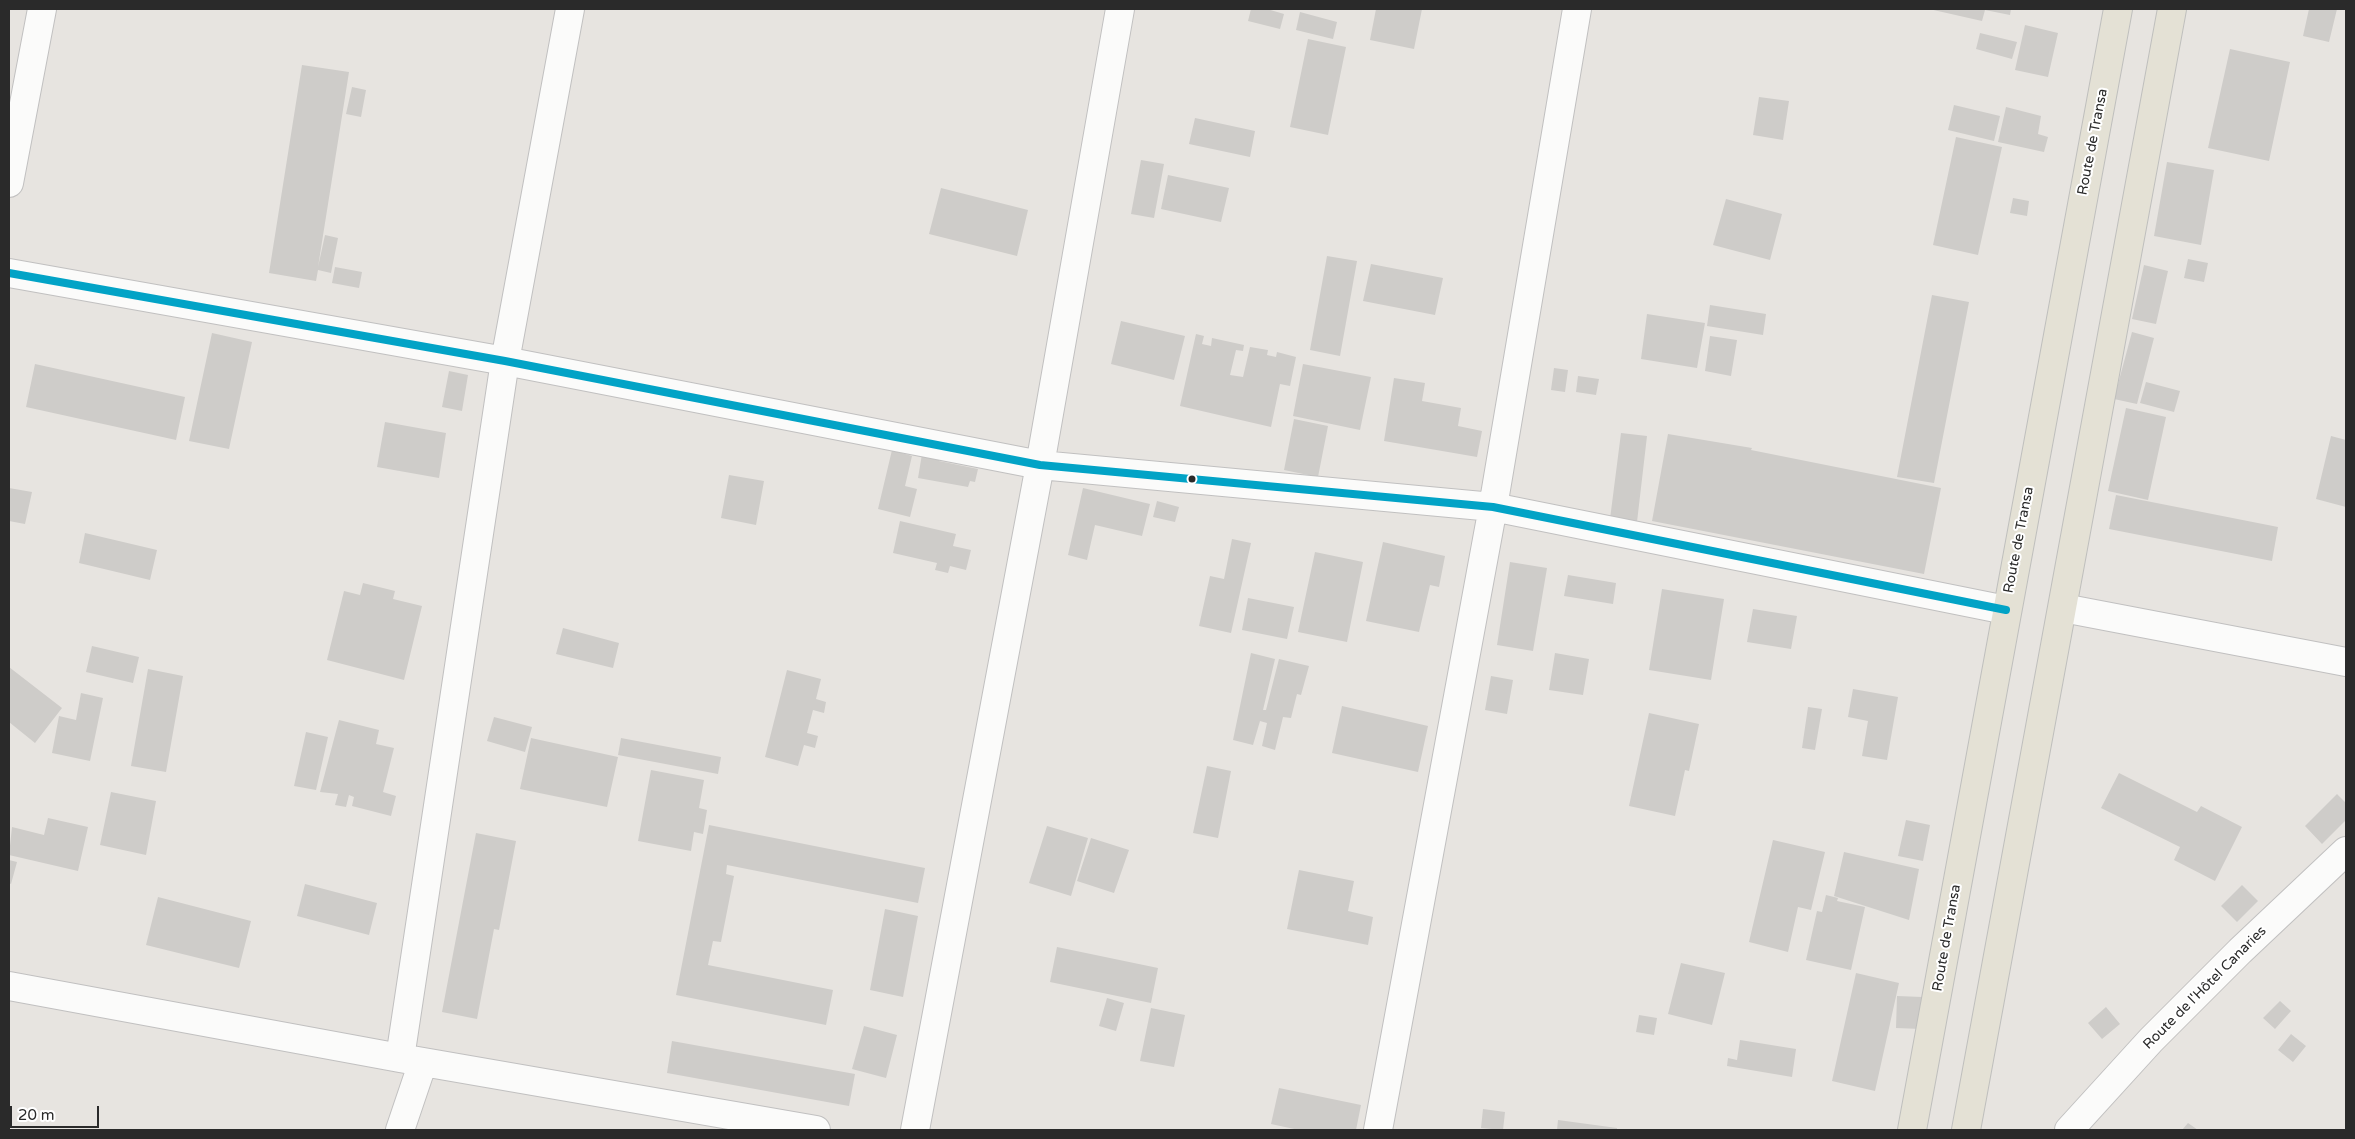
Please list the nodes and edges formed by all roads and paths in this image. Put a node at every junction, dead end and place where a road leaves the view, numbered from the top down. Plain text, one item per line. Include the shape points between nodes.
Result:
1 (42, 9) edge
2 (570, 9) edge
3 (1120, 9) edge
4 (1577, 9) edge
5 (2118, 9) edge
6 (2172, 9) edge
7 (9, 184) edge
8 (9, 273) edge
9 (505, 362) junction
10 (1040, 465) junction
11 (1493, 507) junction
12 (2063, 608) junction
13 (2006, 610) junction
14 (2346, 662) edge
15 (2346, 851) edge
16 (9, 986) edge
17 (412, 1060) junction
18 (400, 1130) edge
19 (816, 1130) edge
20 (916, 1130) edge
21 (1378, 1130) edge
22 (1912, 1130) edge
23 (1966, 1130) edge
24 (2069, 1130) edge

1 - 7 street
2 - 9 street
3 - 10 street
4 - 11 street
5 - 13 main road, Route de Transa
6 - 12 main road
8 - 9 street
9 - 10 street
9 - 17 street
10 - 11 street
10 - 20 street
11 - 13 street
11 - 21 street
12 - 14 street
12 - 23 main road
13 - 22 main road, Route de Transa
15 - 24 street, Route de l'Hôtel Canaries via 2151,1040
16 - 17 street
17 - 18 street
17 - 19 street

